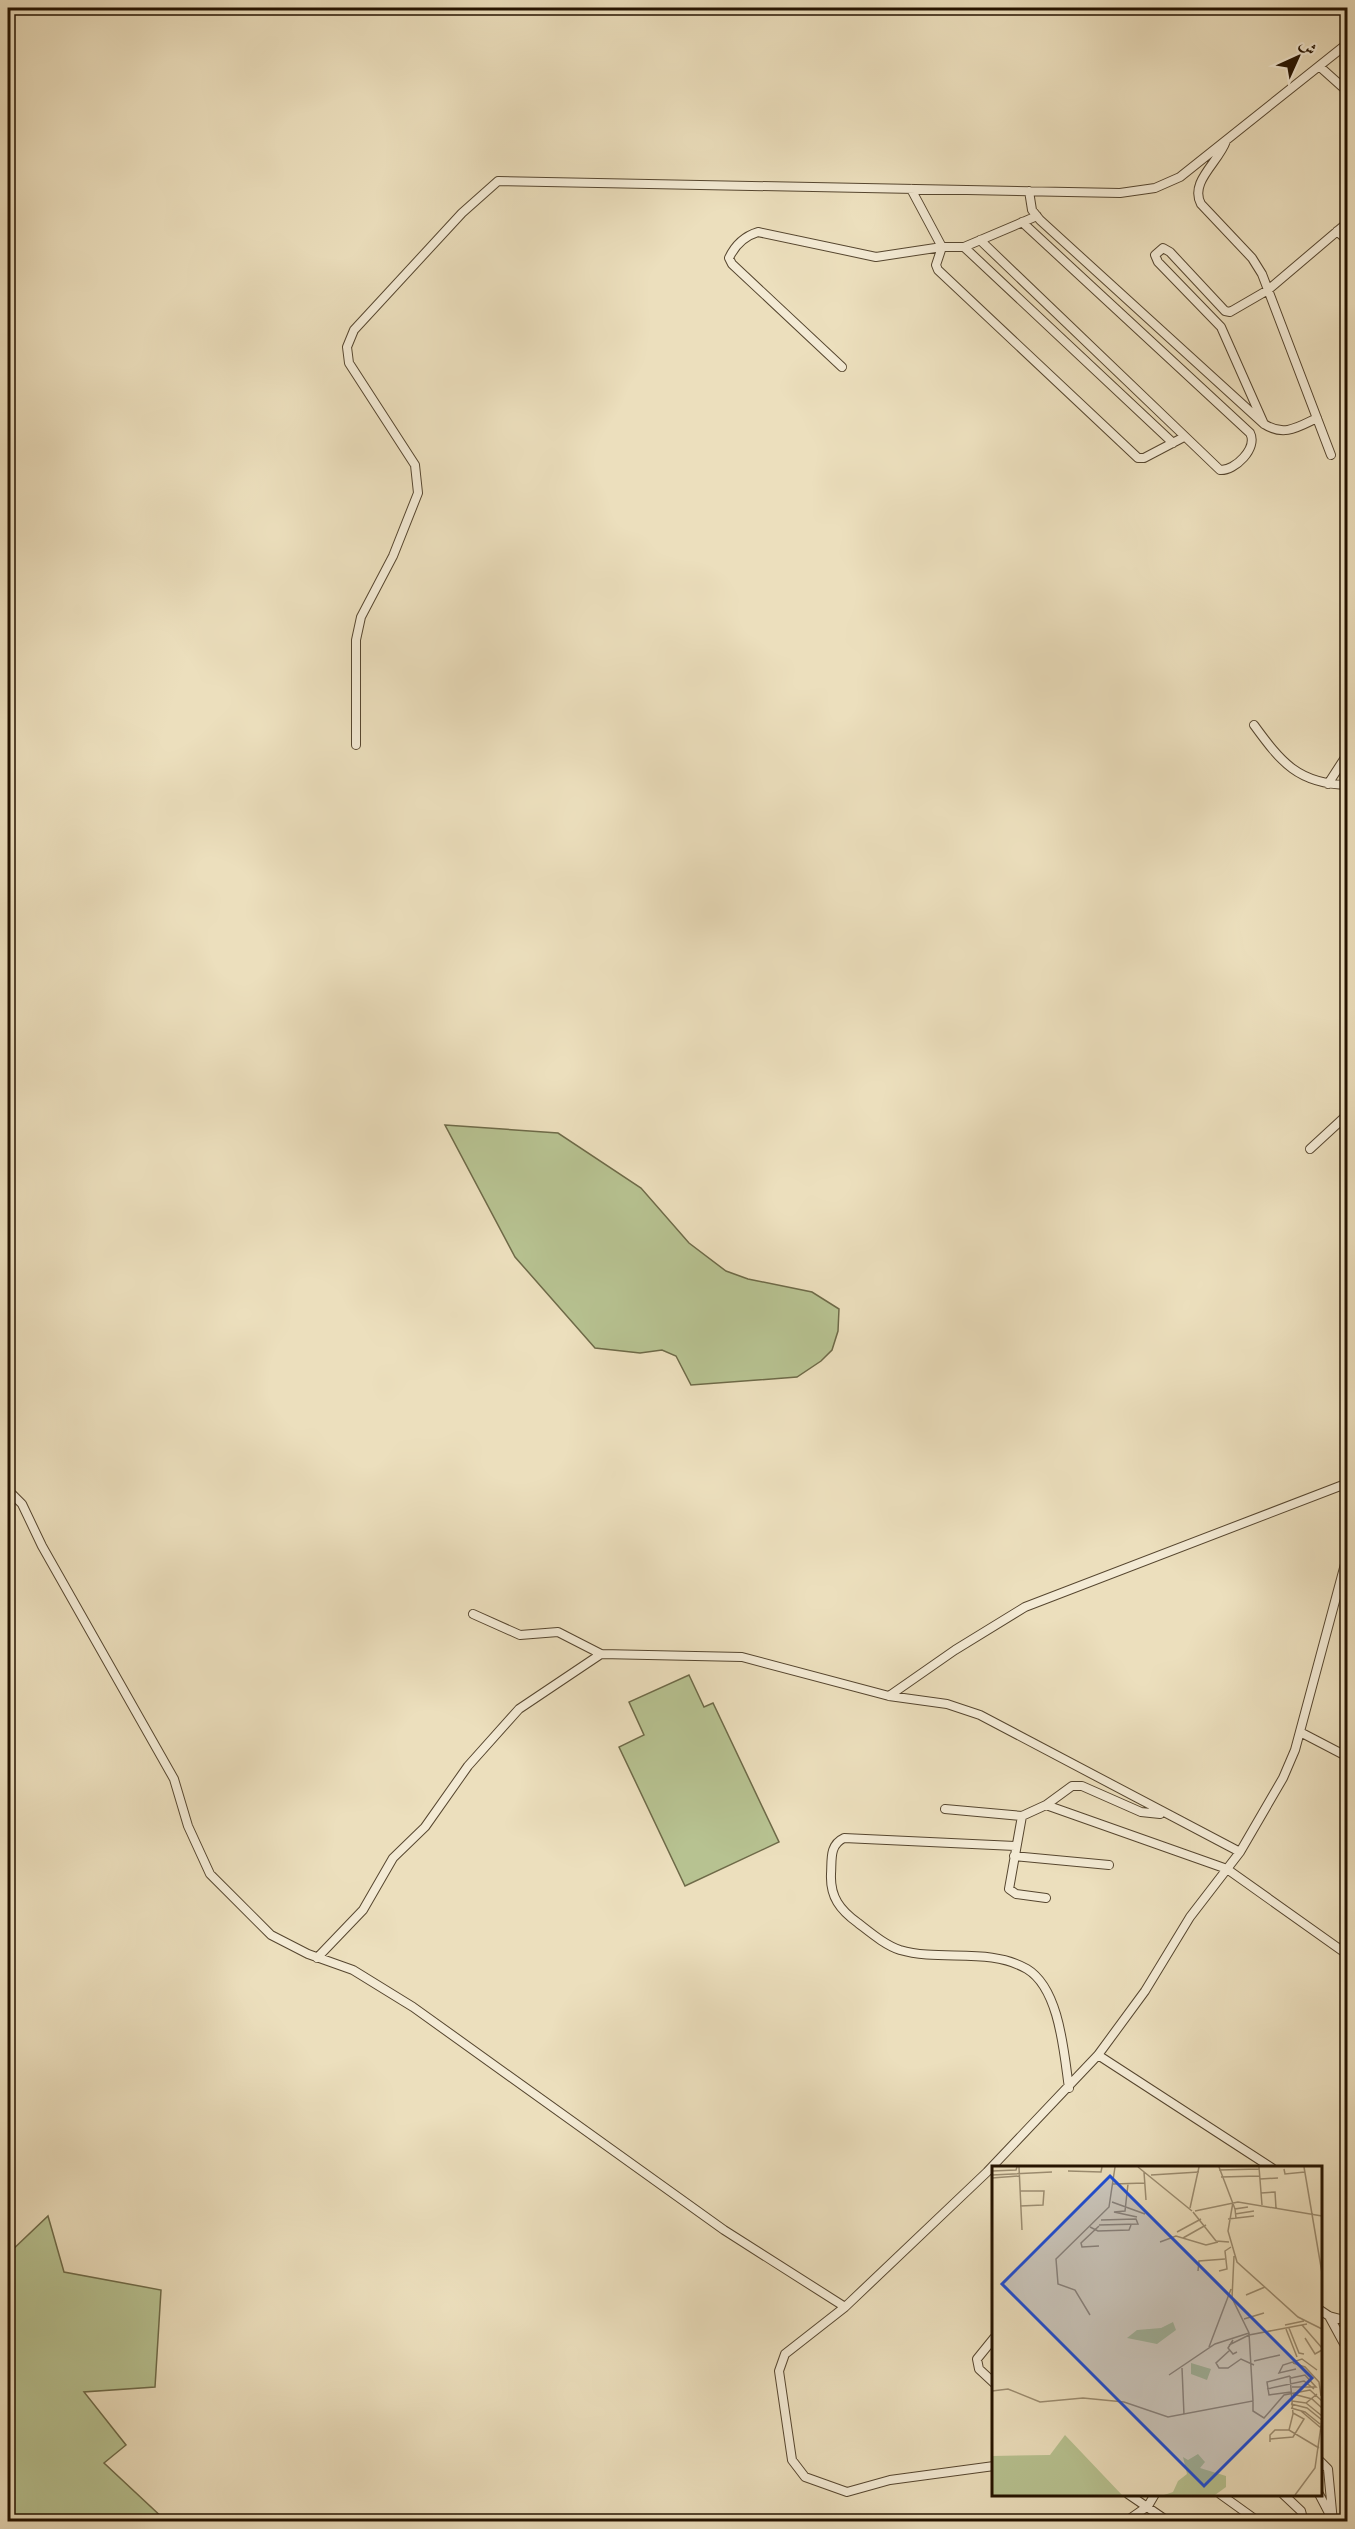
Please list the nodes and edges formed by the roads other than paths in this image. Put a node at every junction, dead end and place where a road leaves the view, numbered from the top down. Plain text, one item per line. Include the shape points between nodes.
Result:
1 (1347, 43) edge
2 (1319, 66) junction
3 (1347, 92) edge
4 (1227, 139) junction
5 (911, 189) junction
6 (1029, 191) junction
7 (1037, 216) junction
8 (1022, 222) junction
9 (1347, 222) edge
10 (1337, 231) junction
11 (980, 240) junction
12 (1347, 241) edge
13 (942, 247) junction
14 (964, 247) junction
15 (1268, 290) junction
16 (842, 367) dead end
17 (1317, 418) junction
18 (1264, 424) junction
19 (1184, 437) junction
20 (1173, 443) junction
21 (1331, 455) dead end
22 (1254, 725) dead end
23 (356, 745) dead end
24 (1347, 753) edge
25 (1328, 784) junction
26 (1347, 784) edge
27 (1347, 1114) edge
28 (1310, 1149) dead end
29 (1347, 1483) edge
30 (8, 1490) edge
31 (1347, 1553) edge
32 (473, 1614) dead end
33 (601, 1654) junction
34 (889, 1696) junction
35 (1300, 1732) junction
36 (1347, 1757) edge
37 (1046, 1805) junction
38 (945, 1809) dead end
39 (1165, 1814) junction
40 (1022, 1816) junction
41 (1015, 1845) junction
42 (1240, 1852) junction
43 (1014, 1856) junction
44 (1108, 1865) dead end
45 (1227, 1869) junction
46 (1046, 1898) dead end
47 (1347, 1955) edge
48 (317, 1958) junction
49 (1098, 2055) junction
50 (1069, 2088) junction
51 (993, 2166) edge
52 (1269, 2166) edge
53 (992, 2167) edge
54 (845, 2307) junction
55 (1322, 2311) edge
56 (1329, 2316) junction
57 (1347, 2321) edge
58 (992, 2339) edge
59 (1347, 2350) edge
60 (992, 2382) edge
61 (1322, 2463) edge
62 (992, 2466) edge
63 (1131, 2496) edge
64 (1152, 2496) edge
65 (1223, 2496) edge
66 (1284, 2496) edge
67 (1320, 2496) edge
68 (1148, 2506) junction
69 (1135, 2519) edge
70 (1125, 2522) edge
71 (1169, 2522) edge
72 (1259, 2522) edge
73 (1304, 2522) edge
74 (1333, 2522) edge

1 - 2 street
2 - 3 street
2 - 4 street
4 - 6 street via 1180,177 1155,188 1120,193
4 - 15 street via 1220,156 1196,189 1196,196 1252,258
5 - 6 street
5 - 13 street
5 - 23 street via 498,181 462,213 354,330 347,347 349,363 415,465 418,494 393,556 361,617 356,640
6 - 7 street
7 - 8 street
7 - 18 street
8 - 11 street
8 - 19 street via 1250,433 1253,442 1231,469 1220,470
9 - 10 street
10 - 12 street
10 - 15 street
11 - 14 street
11 - 19 street
13 - 14 street
13 - 16 street via 876,257 758,232 747,235 733,251 729,258 732,264
13 - 20 street via 938,270 1138,458
14 - 20 street
15 - 17 street
15 - 18 street via 1230,312 1225,311 1170,252 1163,248 1155,255 1221,327
17 - 18 street via 1290,431
17 - 21 street
19 - 20 street
22 - 25 street via 1279,759 1303,777
24 - 25 street
25 - 26 street
27 - 28 street
29 - 34 street via 1025,1607
30 - 48 street via 22,1504 174,1779 188,1826 210,1874 271,1935
31 - 35 street
32 - 33 street via 520,1635 558,1632
33 - 34 street via 742,1657
33 - 48 street via 519,1708 468,1766 425,1827 393,1858 363,1910
34 - 39 street via 947,1704 980,1715
35 - 36 street
35 - 42 street via 1283,1778
37 - 39 street via 1072,1786 1082,1786 1141,1812
37 - 40 street
37 - 45 street
38 - 40 street
39 - 42 street
40 - 41 street
41 - 43 street
41 - 50 street via 844,1838 832,1848 831,1888 835,1901 848,1916 890,1946 920,1953 993,1958 1028,1970 1054,2007
42 - 45 street
43 - 44 street
43 - 46 street via 1009,1889 1016,1894
45 - 47 street
45 - 49 street via 1190,1917 1145,1991
48 - 54 street via 353,1970 413,2007 724,2230
49 - 50 street
49 - 52 street
50 - 51 street
53 - 54 street
54 - 62 street via 785,2354 779,2371 792,2460 804,2477 847,2492 890,2480
55 - 56 street
56 - 57 street
56 - 59 street
58 - 60 street via 976,2359 979,2369
61 - 74 street via 1328,2469
63 - 68 street
64 - 68 street
65 - 72 street
66 - 73 street via 1301,2511
67 - 74 street
68 - 69 street
68 - 71 street
69 - 70 street

